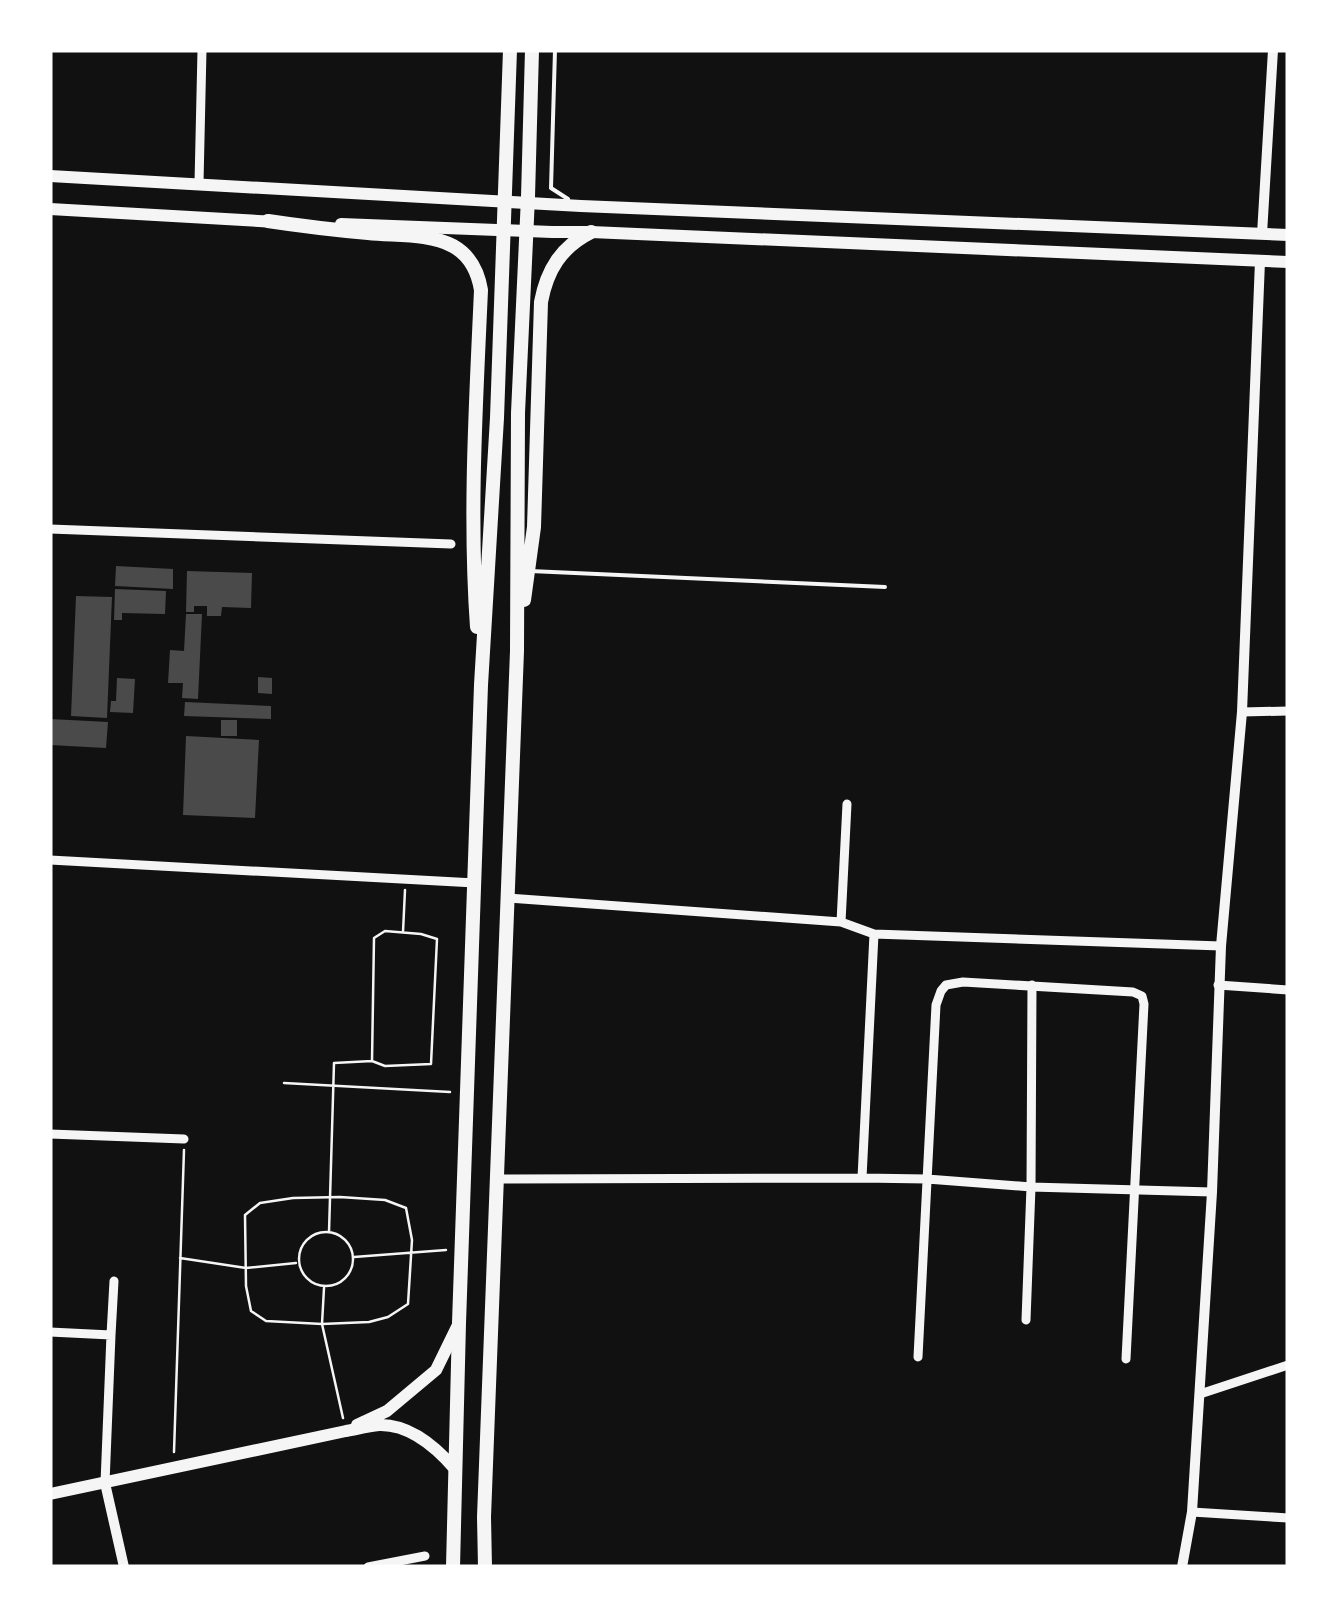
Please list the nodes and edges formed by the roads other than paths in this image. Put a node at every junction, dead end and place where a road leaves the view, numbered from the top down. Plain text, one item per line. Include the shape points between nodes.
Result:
1 (202, 50) edge
2 (510, 50) edge
3 (532, 50) edge
4 (555, 50) edge
5 (1273, 50) edge
6 (50, 176) edge
7 (198, 183) junction
8 (581, 206) junction
9 (50, 209) edge
10 (268, 221) junction
11 (591, 232) junction
12 (1262, 234) junction
13 (1288, 235) edge
14 (1260, 260) junction
15 (1288, 262) edge
16 (50, 530) edge
17 (450, 544) dead end
18 (529, 571) junction
19 (885, 588) dead end
20 (517, 651) junction
21 (482, 685) junction
22 (1288, 711) edge
23 (1242, 712) junction
24 (846, 804) dead end
25 (50, 860) edge
26 (474, 883) junction
27 (508, 898) junction
28 (841, 922) junction
29 (874, 934) junction
30 (1220, 946) junction
31 (1032, 985) junction
32 (1218, 985) junction
33 (1288, 990) edge
34 (50, 1134) edge
35 (184, 1138) road end
36 (862, 1178) junction
37 (497, 1179) junction
38 (927, 1179) junction
39 (1031, 1188) junction
40 (1136, 1188) junction
41 (1212, 1192) junction
42 (114, 1281) dead end
43 (1026, 1320) dead end
44 (459, 1323) junction
45 (50, 1332) edge
46 (112, 1335) junction
47 (918, 1357) dead end
48 (1126, 1358) dead end
49 (1288, 1366) edge
50 (1200, 1394) junction
51 (346, 1430) junction
52 (456, 1469) junction
53 (105, 1482) junction
54 (50, 1494) edge
55 (1192, 1512) junction
56 (1288, 1518) edge
57 (424, 1556) dead end
58 (124, 1567) edge
59 (368, 1567) edge
60 (454, 1567) edge
61 (485, 1567) edge
62 (1182, 1567) edge

1 - 7 street
2 - 21 main road
3 - 20 main road
4 - 8 lane via 551,188
5 - 12 street
6 - 7 main road
7 - 8 main road
8 - 12 main road
9 - 10 main road
10 - 11 main road
10 - 21 main road via 428,238 453,246 478,272 473,564
11 - 14 main road
11 - 18 main road via 564,250 545,280
12 - 13 main road
12 - 14 main road
14 - 15 main road
14 - 23 street
16 - 17 street
18 - 19 lane
18 - 20 main road
20 - 27 main road
21 - 26 main road
22 - 23 street
23 - 30 street
24 - 28 street
25 - 26 street
26 - 44 main road
27 - 28 street
27 - 37 main road
28 - 29 street
29 - 30 street
29 - 36 street
30 - 32 street
31 - 38 street via 963,982 941,991
31 - 39 street
31 - 40 street via 1142,996
32 - 33 street
32 - 41 street
34 - 35 street
36 - 37 street
36 - 38 street
37 - 61 main road
38 - 39 street
38 - 47 street
39 - 40 street
39 - 43 street
40 - 41 street
40 - 48 street
41 - 50 street
42 - 46 street
44 - 51 main road via 436,1370 387,1410
44 - 52 main road
45 - 46 street
46 - 53 street
49 - 50 street
50 - 55 street
51 - 52 main road via 405,1430
51 - 53 main road
52 - 60 main road
53 - 54 main road
53 - 58 street
55 - 56 street
55 - 62 street
57 - 59 street

